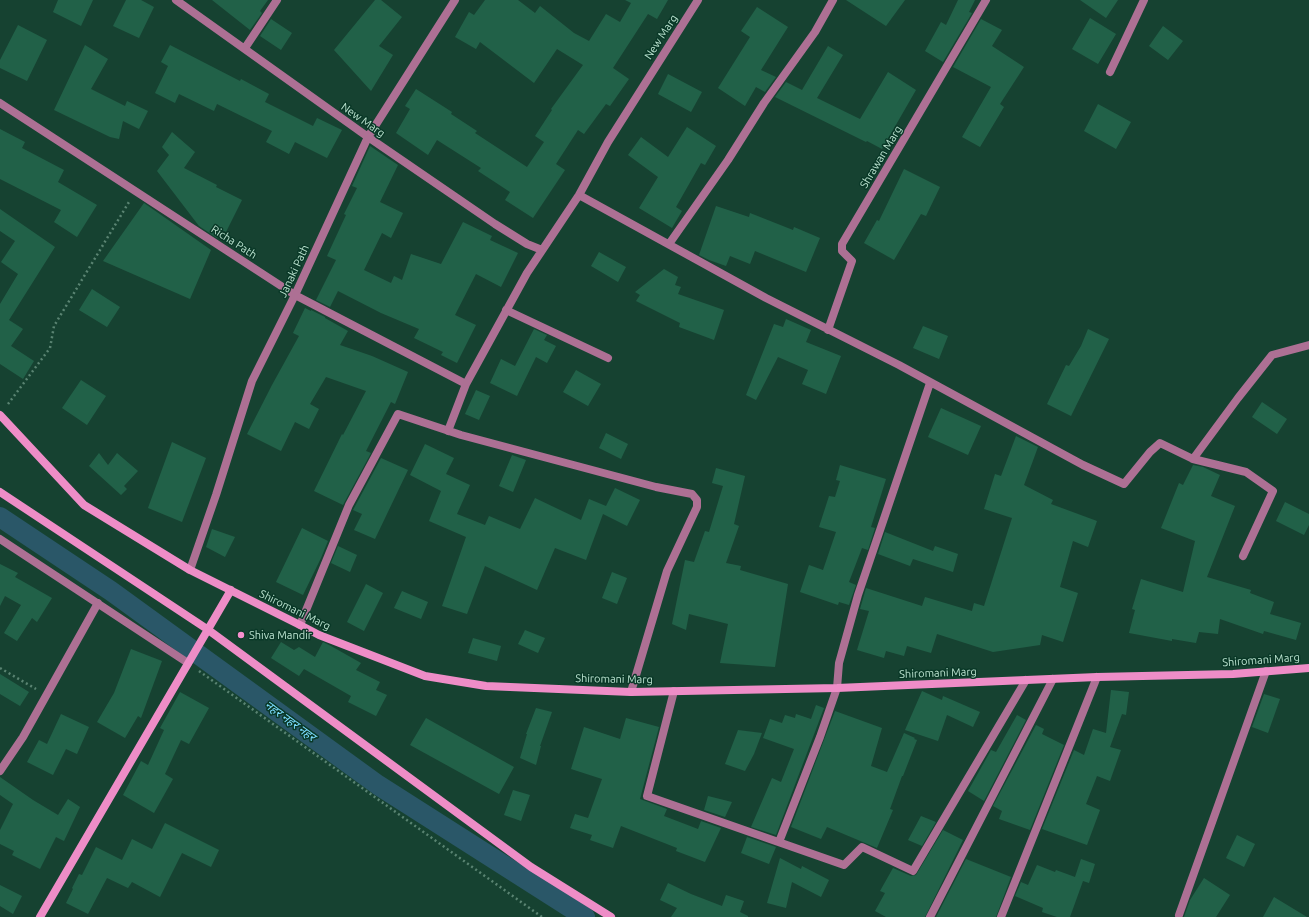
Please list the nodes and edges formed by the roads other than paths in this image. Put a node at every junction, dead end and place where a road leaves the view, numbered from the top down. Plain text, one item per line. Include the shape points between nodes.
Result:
1 (176, 0) edge
2 (277, 0) edge
3 (455, 0) edge
4 (698, 0) edge
5 (833, 0) edge
6 (986, 0) edge
7 (1144, 0) edge
8 (245, 48) junction
9 (1110, 72) dead end
10 (0, 103) edge
11 (368, 137) junction
12 (579, 195) junction
13 (668, 244) junction
14 (542, 250) junction
15 (295, 295) junction
16 (506, 310) junction
17 (828, 330) junction
18 (1309, 345) edge
19 (608, 358) dead end
20 (930, 383) junction
21 (466, 384) junction
22 (2, 411) edge
23 (448, 431) junction
24 (1194, 459) junction
25 (0, 492) edge
26 (0, 540) edge
27 (1243, 556) dead end
28 (190, 570) junction
29 (231, 590) junction
30 (98, 603) junction
31 (300, 625) junction
32 (207, 630) junction
33 (189, 661) junction
34 (1309, 668) edge
35 (1266, 671) junction
36 (1097, 678) junction
37 (1052, 679) junction
38 (1026, 680) junction
39 (837, 688) junction
40 (674, 691) junction
41 (631, 692) junction
42 (0, 771) edge
43 (779, 842) junction
44 (1179, 915) dead end
45 (40, 917) edge
46 (611, 917) edge
47 (930, 917) edge
48 (1001, 917) edge

1 - 8 street, New Marg
2 - 8 street
3 - 11 street, Janaki Path
4 - 12 street, New Marg via 608,142
5 - 13 street via 816,32
6 - 17 street, Shrawan Marg via 842,244 842,251 852,262
7 - 9 street
8 - 11 street, New Marg
10 - 15 street, Richa Path
11 - 14 street, New Marg via 495,224 527,244
11 - 15 street, Janaki Path
12 - 13 street
12 - 14 street, New Marg
13 - 17 street
14 - 16 street, New Marg
15 - 21 street, Richa Path
15 - 28 street, Janaki Path via 252,381
16 - 19 street
16 - 21 street, New Marg
17 - 20 street
18 - 24 street via 1272,355
20 - 24 street via 1083,465 1124,484 1160,443
20 - 39 street via 856,602 839,663
21 - 23 street, New Marg
22 - 28 street, Shiromani Marg via 84,505
23 - 31 street via 398,414 349,505
23 - 41 street via 649,485 692,494 697,500 697,508 667,571
24 - 27 street via 1246,472 1273,491
25 - 32 street
26 - 30 street
28 - 29 street, Shiromani Marg
29 - 31 street, Shiromani Marg
29 - 32 street
30 - 33 street
30 - 42 street via 23,737
31 - 41 street, Shiromani Marg via 319,635 425,676 486,686
32 - 33 street
32 - 46 street via 532,867
33 - 45 street
34 - 35 street, Shiromani Marg
35 - 36 street, Shiromani Marg
35 - 44 street
36 - 37 street, Shiromani Marg
36 - 48 street
37 - 38 street, Shiromani Marg
37 - 47 street
38 - 39 street, Shiromani Marg
38 - 43 street via 913,871 862,847 844,865
39 - 40 street, Shiromani Marg
39 - 43 street
40 - 41 street, Shiromani Marg
40 - 43 street via 647,796

